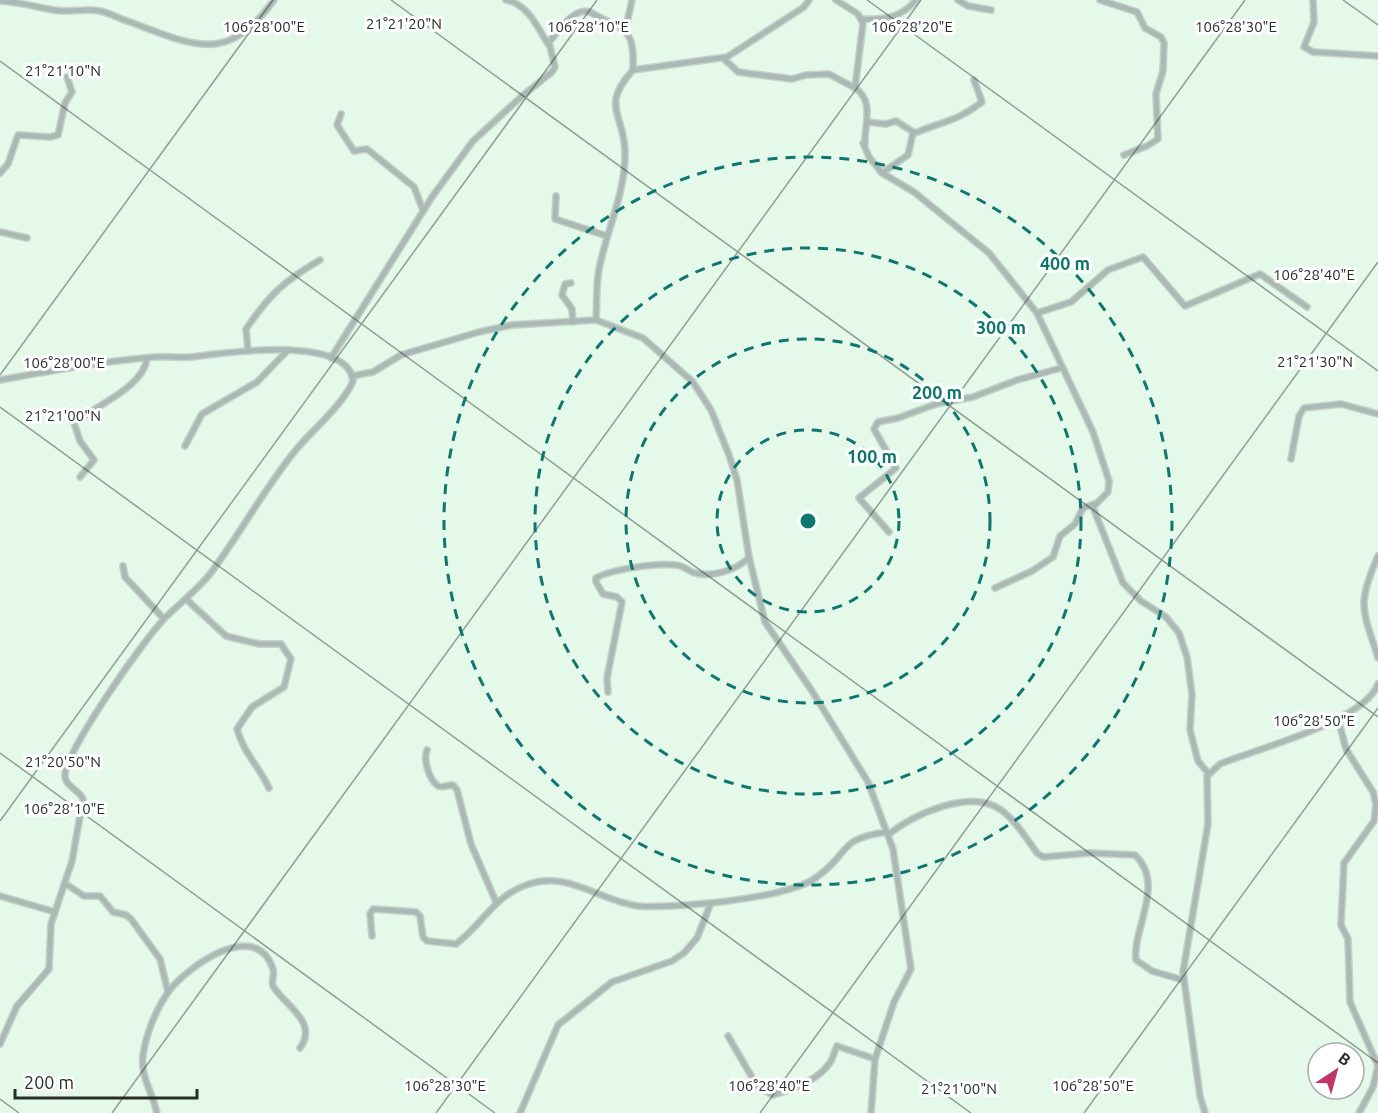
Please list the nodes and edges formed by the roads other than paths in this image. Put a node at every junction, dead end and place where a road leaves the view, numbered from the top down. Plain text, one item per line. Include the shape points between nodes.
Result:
1 (274, 0) edge
2 (506, 0) edge
3 (632, 0) edge
4 (809, 0) edge
5 (836, 0) edge
6 (916, 0) edge
7 (958, 0) edge
8 (1100, 0) edge
9 (1313, 0) edge
10 (0, 2) edge
11 (991, 10) dead end
12 (862, 19) junction
13 (625, 32) junction
14 (548, 44) junction
15 (1378, 56) edge
16 (723, 58) junction
17 (633, 70) junction
18 (67, 77) dead end
19 (974, 80) dead end
20 (855, 88) junction
21 (341, 114) dead end
22 (867, 122) junction
23 (913, 133) junction
24 (1124, 155) dead end
25 (0, 173) edge
26 (882, 173) junction
27 (556, 196) dead end
28 (423, 210) junction
29 (0, 232) edge
30 (607, 236) junction
31 (27, 238) dead end
32 (320, 260) dead end
33 (571, 283) dead end
34 (1306, 307) dead end
35 (1037, 313) junction
36 (596, 320) junction
37 (573, 322) junction
38 (288, 350) junction
39 (249, 351) junction
40 (147, 358) junction
41 (331, 358) junction
42 (1061, 368) junction
43 (352, 376) junction
44 (0, 380) edge
45 (1378, 414) edge
46 (186, 446) dead end
47 (1291, 459) dead end
48 (80, 477) dead end
49 (1094, 504) junction
50 (889, 532) dead end
51 (1378, 556) edge
52 (748, 557) junction
53 (123, 566) dead end
54 (995, 588) dead end
55 (187, 600) junction
56 (164, 619) junction
57 (1378, 658) edge
58 (1378, 684) edge
59 (608, 692) dead end
60 (1338, 719) junction
61 (427, 750) dead end
62 (1209, 774) junction
63 (269, 788) dead end
64 (888, 833) junction
65 (66, 884) junction
66 (0, 896) edge
67 (496, 902) junction
68 (711, 903) junction
69 (55, 912) junction
70 (372, 936) dead end
71 (1183, 980) junction
72 (168, 992) junction
73 (728, 1036) dead end
74 (0, 1043) edge
75 (300, 1048) dead end
76 (875, 1059) junction
77 (1378, 1066) edge
78 (157, 1113) edge
79 (520, 1113) edge
80 (871, 1113) edge
81 (1205, 1113) edge
82 (1359, 1113) edge

1 - 10 street via 234,40 215,46 101,11
2 - 14 street via 514,1 527,12
3 - 13 street
4 - 16 street via 804,7
5 - 12 street
6 - 12 street via 903,13 883,19
7 - 11 street
8 - 24 street via 1137,12 1145,28 1164,43 1163,71 1156,94 1158,139
9 - 15 street via 1314,22 1304,47 1313,52
12 - 20 street
13 - 14 street via 583,10
13 - 17 street via 634,45
14 - 28 street via 555,68 552,72 473,141
16 - 17 street
16 - 20 street via 738,72 792,79 829,74
17 - 30 street via 619,88 615,103 625,154 621,191
18 - 25 street via 72,92 64,103 58,135 18,135 8,164
19 - 23 street via 980,104 946,124
20 - 22 street via 866,100
21 - 28 street via 337,124 354,151 367,149 412,184
22 - 23 street via 896,121
22 - 26 street via 863,143
23 - 26 street via 908,155
26 - 35 street via 914,192 989,253
27 - 30 street via 555,219
28 - 41 street
29 - 31 street
30 - 36 street via 598,277
32 - 39 street via 284,282 266,302 246,329
33 - 37 street via 566,284 562,295 572,309
34 - 35 street via 1260,274 1185,306 1143,257 1108,270 1071,302
35 - 42 street
36 - 37 street
36 - 52 street via 643,338 693,382 711,410 738,488
37 - 43 street via 512,325 479,332 401,355 373,372
38 - 39 street
38 - 41 street
38 - 46 street via 258,382 202,414
39 - 40 street
40 - 44 street
40 - 48 street via 139,377 74,423 80,441 94,460
41 - 43 street
42 - 49 street via 1093,432 1109,481 1108,492
42 - 50 street via 878,422 874,429 896,468 859,498
43 - 55 street via 351,386 295,452 210,574
45 - 47 street via 1341,404 1304,408
49 - 54 street via 1083,508 1075,524 1060,536 1053,557
49 - 62 street via 1123,583 1166,617 1179,633 1192,694 1191,736 1197,761
51 - 57 street via 1362,603
52 - 59 street via 741,565 718,572 695,573 671,564 596,578 603,594 620,598 623,604 607,678
52 - 64 street via 765,622 862,772
53 - 56 street via 125,577
55 - 56 street
55 - 63 street via 226,636 259,644 281,644 291,659 284,687 252,707 237,729 244,749 265,776
56 - 65 street via 118,679 67,767 65,781 82,799 80,827
58 - 60 street via 1369,699
60 - 62 street via 1220,764
60 - 77 street via 1346,749 1376,804 1374,821 1344,863 1341,925 1348,939 1350,1002
61 - 67 street via 425,763 437,784 453,785 457,790 471,844
62 - 71 street via 1208,824
64 - 68 street via 852,840 813,880
64 - 71 street via 914,816 973,801 985,802 1000,810 1043,857 1135,855 1143,867 1148,891 1136,960 1152,971
64 - 76 street via 911,969 891,1008
65 - 69 street
65 - 72 street via 84,896 102,897 113,912 131,919 160,959
66 - 69 street
67 - 68 street via 508,892 531,883 557,880 637,906
67 - 70 street via 456,944 427,941 419,914 406,911 373,909
68 - 79 street via 697,938 684,953 612,982 558,1024
69 - 74 street via 49,969 17,1006
71 - 81 street
72 - 75 street via 202,961 224,949 240,946 261,952 274,972 273,986 308,1032
72 - 78 street via 155,1016 143,1056
73 - 76 street via 757,1086 773,1095 793,1090 828,1066 837,1046
76 - 80 street
77 - 82 street via 1373,1087

